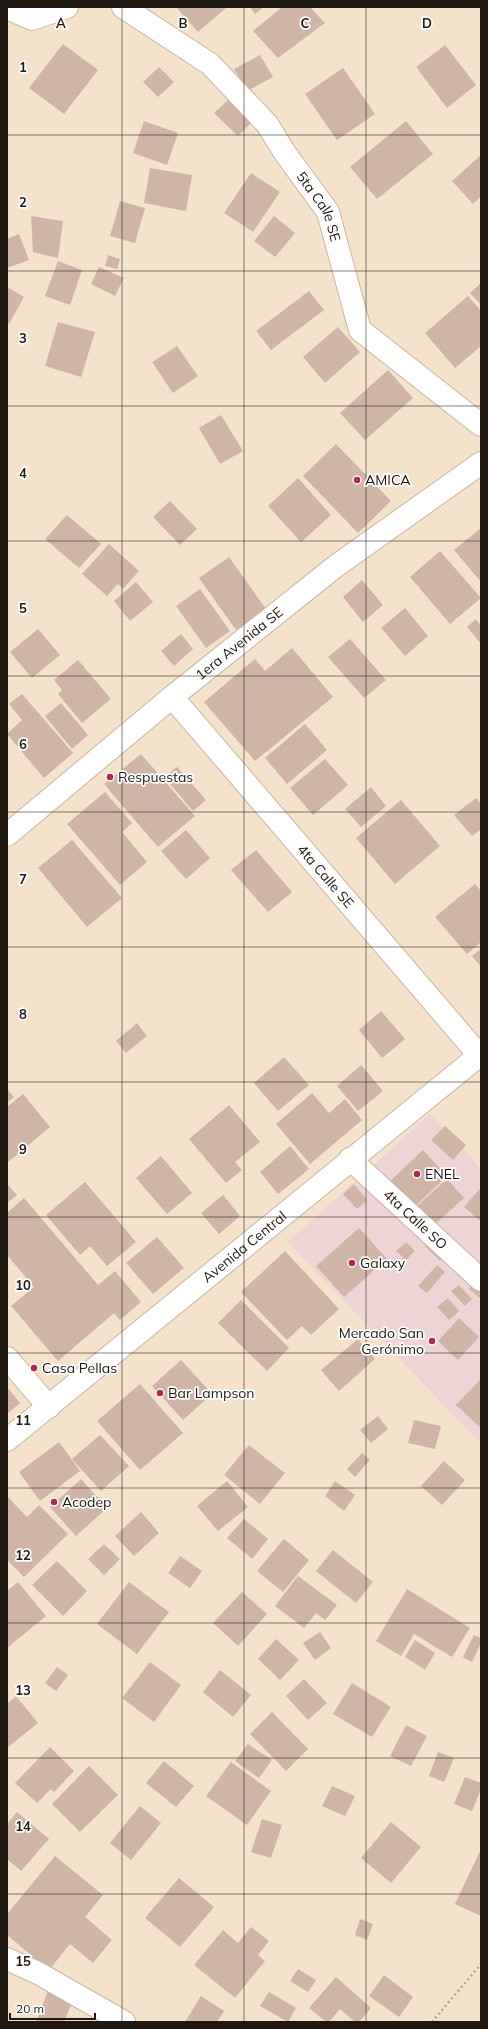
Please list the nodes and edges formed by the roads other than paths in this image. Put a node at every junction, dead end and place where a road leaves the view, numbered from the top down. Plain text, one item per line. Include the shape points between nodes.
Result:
1 (67, 7) edge
2 (124, 7) edge
3 (7, 8) edge
4 (481, 425) edge
5 (481, 463) edge
6 (172, 698) junction
7 (7, 835) edge
8 (480, 1055) edge
9 (350, 1159) junction
10 (481, 1280) edge
11 (7, 1358) edge
12 (49, 1407) junction
13 (7, 1440) edge
14 (7, 1959) edge
15 (124, 2022) edge

1 - 3 street via 32,19
2 - 4 street, 5ta Calle SE via 210,64 267,124 285,154 328,212 360,330
5 - 6 street, 1era Avenida SE via 336,566
6 - 7 street, 1era Avenida SE
6 - 8 street, 4ta Calle SE
8 - 9 street, Avenida Central
9 - 10 street, 4ta Calle SO
9 - 12 street, Avenida Central
11 - 12 street
12 - 13 street, Avenida Central
14 - 15 street via 38,1973

